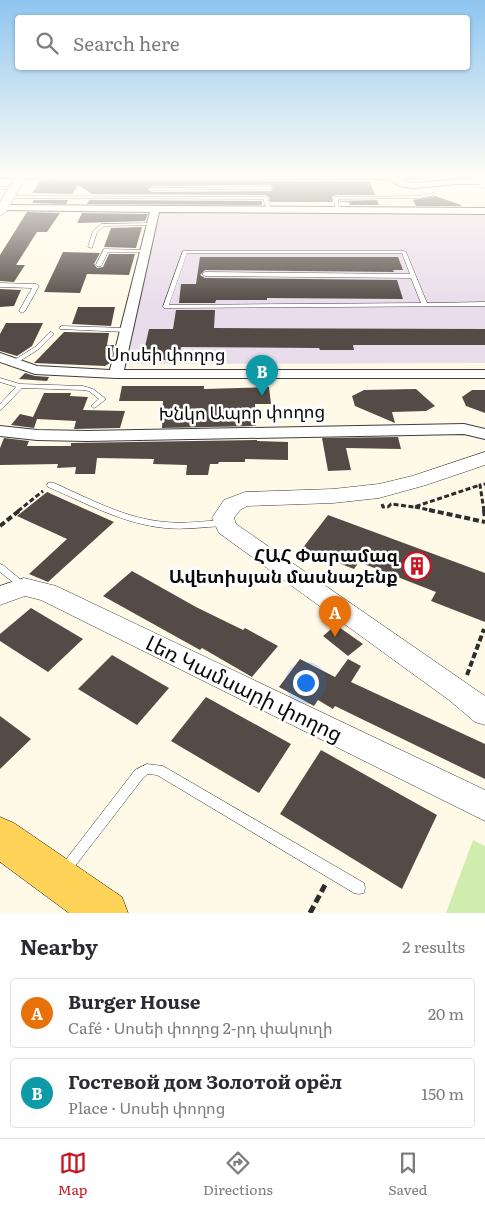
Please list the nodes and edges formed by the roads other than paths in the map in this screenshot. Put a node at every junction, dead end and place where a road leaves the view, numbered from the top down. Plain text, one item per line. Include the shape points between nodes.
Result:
1 (153, 218) edge
2 (151, 224) junction
3 (90, 247) dead end
4 (145, 251) junction
5 (99, 265) dead end
6 (205, 274) dead end
7 (413, 276) junction
8 (0, 285) edge
9 (485, 304) edge
10 (424, 305) junction
11 (22, 311) dead end
12 (62, 328) dead end
13 (126, 330) junction
14 (51, 334) dead end
15 (7, 360) edge
16 (116, 374) junction
17 (485, 374) edge
18 (0, 380) edge
19 (20, 386) junction
20 (94, 406) dead end
21 (0, 408) edge
22 (0, 430) edge
23 (485, 434) edge
24 (485, 458) edge
25 (51, 485) road end
26 (225, 522) junction
27 (0, 567) edge
28 (12, 592) edge
29 (485, 713) edge
30 (485, 806) edge
31 (0, 837) edge
32 (58, 878) junction
33 (359, 888) dead end
34 (106, 913) edge

1 - 2 street
2 - 3 lane via 103,225 95,231
2 - 4 street
4 - 5 lane via 106,250
4 - 13 street
6 - 7 lane
7 - 10 lane
7 - 10 lane via 404,252 185,252 166,307
8 - 11 lane via 36,286
9 - 10 lane
12 - 13 lane
13 - 16 street
14 - 15 lane via 37,348
15 - 16 street, Սոսեի փողոց via 35,370
16 - 17 street, Սոսեի փողոց
18 - 19 lane
19 - 20 lane via 91,390 102,399
19 - 21 lane
22 - 23 street, Խնկո Ապոր փողոց via 87,436 464,429
24 - 26 street via 379,491 236,501 227,508 223,518
25 - 26 lane via 139,521 178,526
26 - 29 street via 227,528
27 - 28 lane
28 - 30 street, Լեռ Կամսարի փողոց via 47,592
31 - 32 main road
32 - 33 lane via 138,774 147,769 160,770
32 - 34 main road

